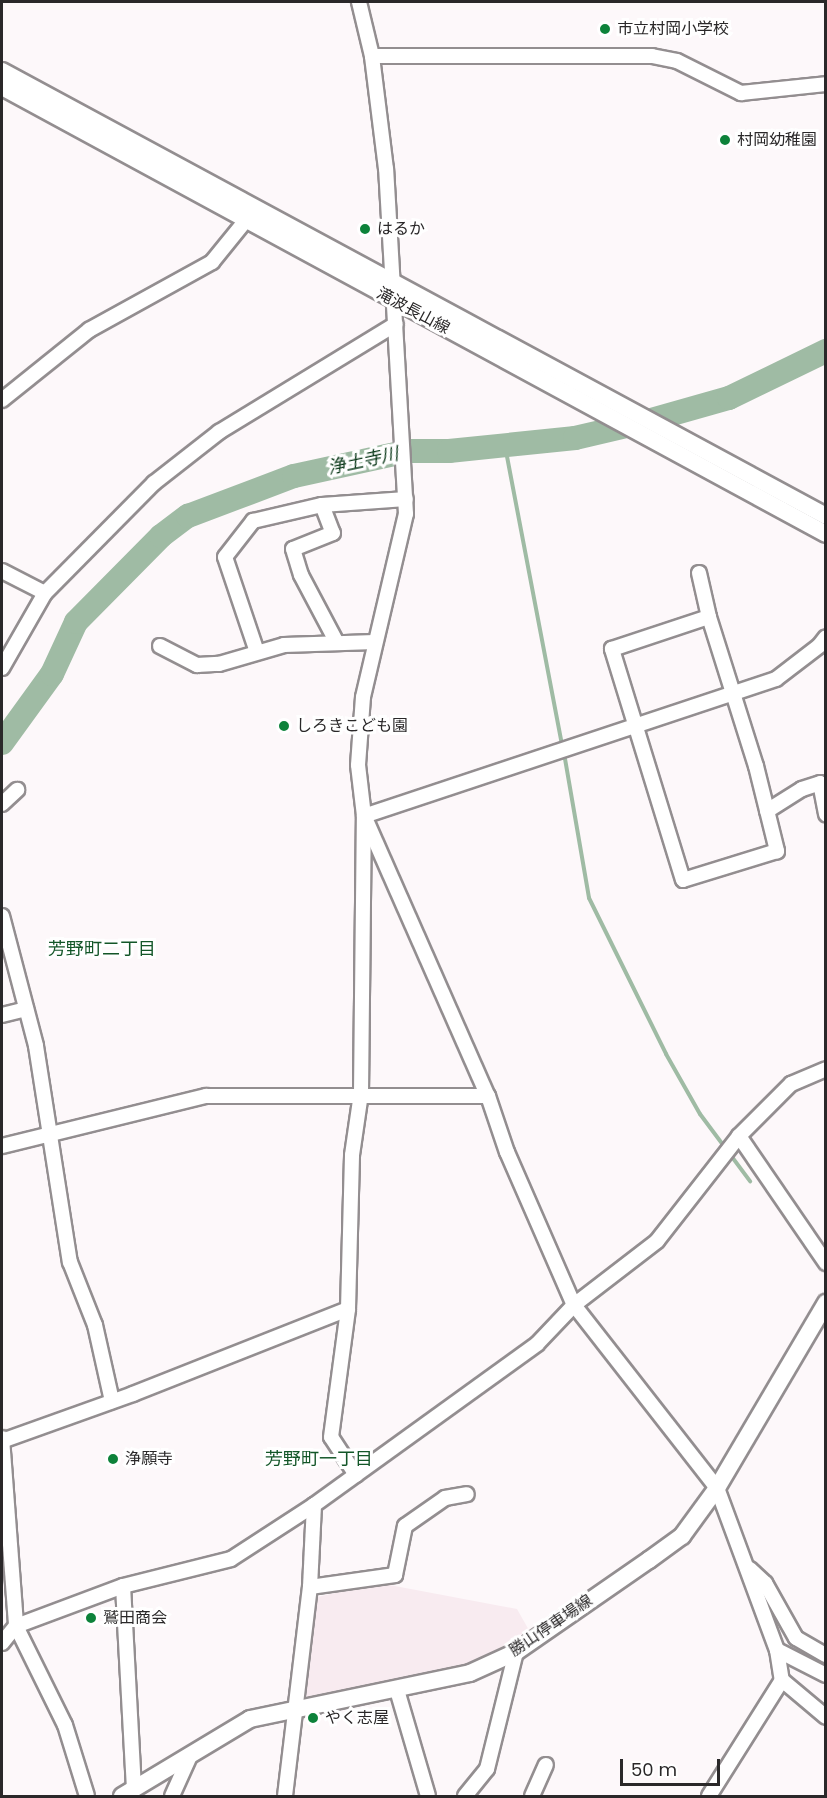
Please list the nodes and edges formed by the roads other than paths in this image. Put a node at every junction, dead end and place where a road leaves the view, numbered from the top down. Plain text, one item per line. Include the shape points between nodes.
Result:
1 (359, 2) edge
2 (372, 57) junction
3 (2, 71) edge
4 (825, 84) edge
5 (2, 87) edge
6 (246, 220) junction
7 (394, 293) junction
8 (396, 324) junction
9 (2, 400) edge
10 (687, 452) junction
11 (406, 500) junction
12 (322, 505) junction
13 (825, 516) edge
14 (825, 534) edge
15 (2, 570) edge
16 (699, 573) dead end
17 (45, 592) junction
18 (709, 617) junction
19 (825, 637) edge
20 (336, 640) junction
21 (375, 642) junction
22 (160, 646) dead end
23 (257, 652) junction
24 (2, 668) edge
25 (733, 692) junction
26 (633, 726) junction
27 (16, 790) dead end
28 (2, 804) edge
29 (767, 811) junction
30 (825, 814) edge
31 (364, 816) junction
32 (2, 916) edge
33 (26, 1009) junction
34 (2, 1015) edge
35 (825, 1069) edge
36 (361, 1093) junction
37 (488, 1096) junction
38 (52, 1132) junction
39 (739, 1136) junction
40 (2, 1146) edge
41 (825, 1263) edge
42 (825, 1303) edge
43 (574, 1305) junction
44 (348, 1309) junction
45 (112, 1401) junction
46 (2, 1440) edge
47 (356, 1474) junction
48 (717, 1488) junction
49 (467, 1494) dead end
50 (314, 1505) junction
51 (749, 1569) junction
52 (123, 1586) junction
53 (310, 1587) junction
54 (16, 1626) junction
55 (2, 1643) edge
56 (777, 1650) junction
57 (516, 1652) junction
58 (825, 1655) edge
59 (825, 1676) edge
60 (782, 1680) junction
61 (397, 1690) junction
62 (295, 1707) junction
63 (825, 1717) edge
64 (189, 1756) junction
65 (546, 1765) dead end
66 (128, 1792) edge
67 (87, 1797) edge
68 (172, 1797) edge
69 (285, 1797) edge
70 (428, 1797) edge
71 (465, 1797) edge
72 (532, 1797) edge
73 (709, 1797) edge

1 - 2 street
2 - 4 street via 652,56 677,61 741,93
2 - 7 street via 386,169
3 - 7 main road, 滝波長山線
5 - 6 main road, 滝波長山線
6 - 7 main road, 滝波長山線
6 - 9 street via 212,262 89,330
7 - 8 street
7 - 10 main road, 滝波長山線 via 565,393
7 - 10 main road, 滝波長山線 via 585,387
8 - 11 street
8 - 17 street via 219,432 154,483
10 - 13 main road, 滝波長山線
10 - 14 main road, 滝波長山線
11 - 12 street
11 - 21 street
12 - 20 street via 333,533 293,549 301,575
12 - 23 street via 253,521 225,557
15 - 17 street
16 - 18 street
17 - 24 street
18 - 25 street
18 - 26 street via 612,649
19 - 25 street via 776,680
20 - 21 street
20 - 23 street
21 - 31 street via 363,697 358,765
22 - 23 street via 197,665 219,664
25 - 26 street
25 - 29 street
26 - 29 street via 683,880 777,851
26 - 31 street
27 - 28 street
29 - 30 street via 802,789 820,783
31 - 36 street
31 - 37 street
32 - 33 street
33 - 34 street
33 - 38 street
35 - 39 street via 791,1084
36 - 37 street
36 - 38 street via 206,1096
36 - 44 street via 352,1155
37 - 43 street via 507,1152
38 - 40 street
38 - 45 street via 70,1262 95,1325
39 - 41 street
39 - 43 street via 657,1241
42 - 48 main road, 勝山停車場線
43 - 47 street via 519,1358 433,1415
43 - 48 street
44 - 45 street
44 - 47 street via 331,1437
45 - 46 street
46 - 54 street
47 - 50 street
48 - 51 street
48 - 57 main road, 勝山停車場線 via 682,1536
49 - 53 street via 445,1498 405,1526 395,1575
50 - 52 street via 231,1559
50 - 53 street
51 - 56 street
51 - 58 street via 765,1583 796,1638
52 - 54 street
52 - 66 street
53 - 62 street
54 - 55 street
54 - 67 street via 65,1725
56 - 59 street
56 - 60 street
57 - 61 main road, 勝山停車場線 via 470,1673
57 - 71 street via 487,1769
60 - 63 street
60 - 73 street
61 - 62 main road, 勝山停車場線
61 - 70 street
62 - 64 main road, 勝山停車場線 via 250,1719
62 - 69 street
64 - 66 main road, 勝山停車場線
64 - 68 street
65 - 72 street

